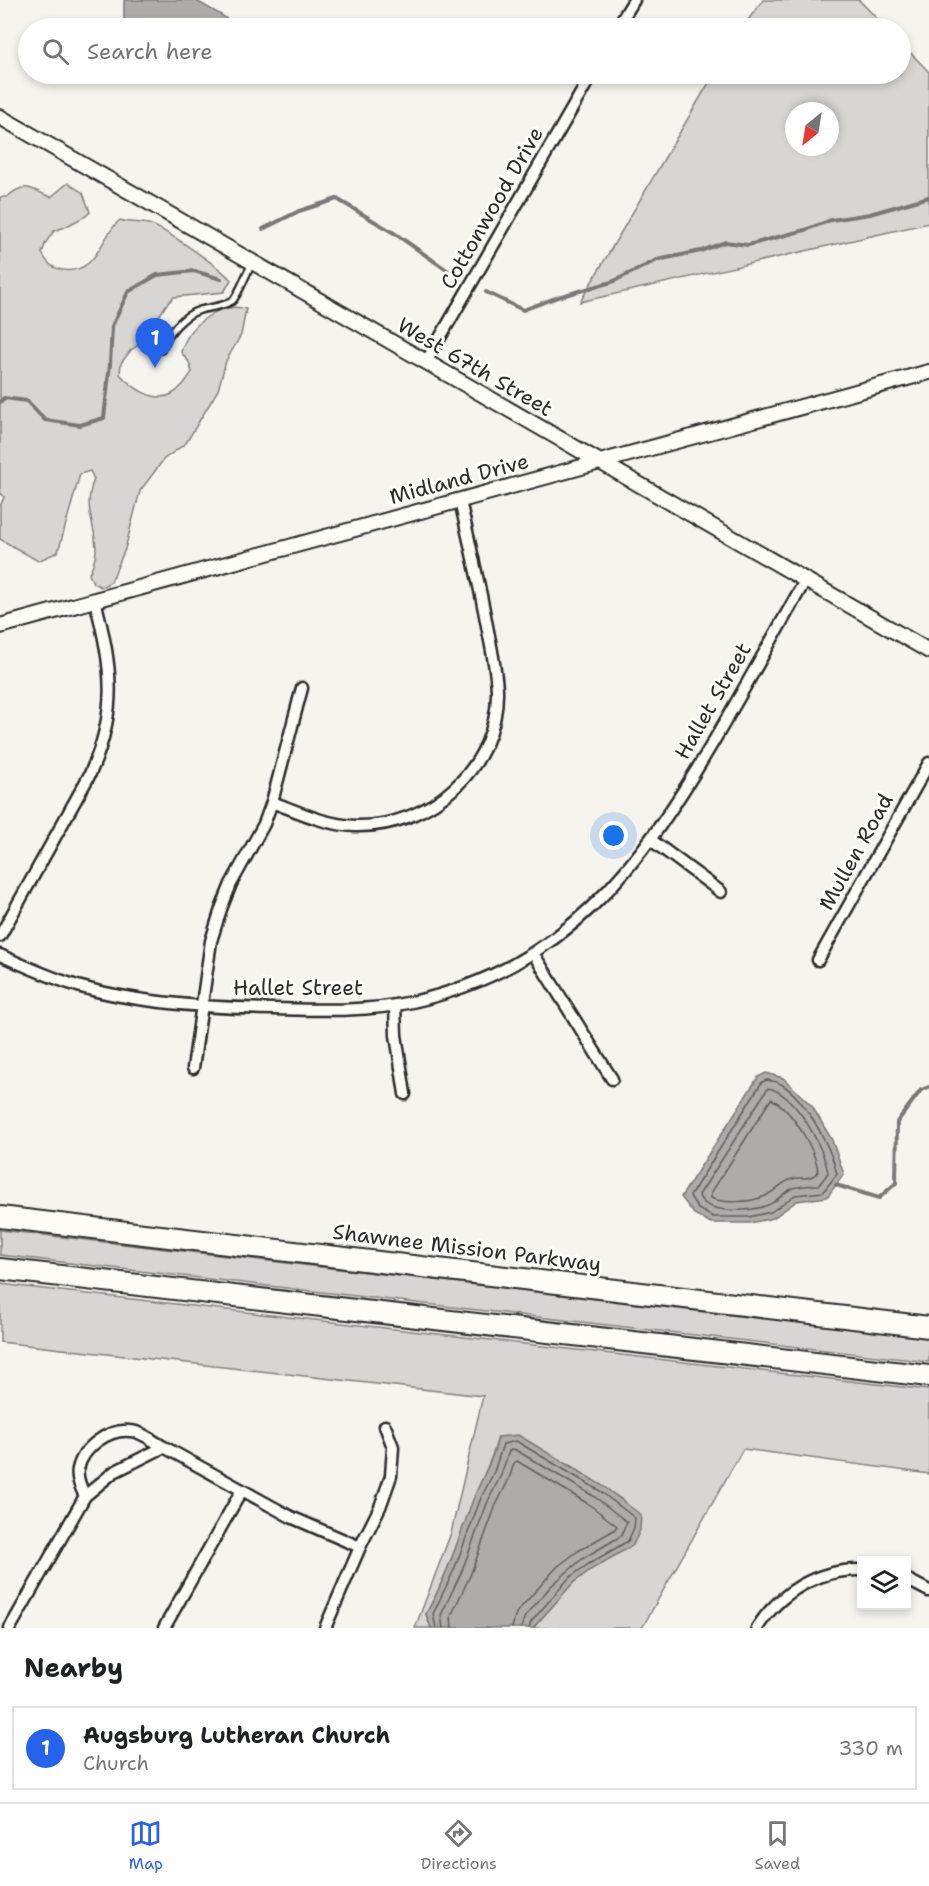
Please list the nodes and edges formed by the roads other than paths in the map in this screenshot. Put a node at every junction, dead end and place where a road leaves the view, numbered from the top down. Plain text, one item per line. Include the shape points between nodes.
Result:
1 (634, 0) edge
2 (623, 18) edge
3 (586, 84) edge
4 (0, 117) edge
5 (253, 263) junction
6 (161, 350) dead end
7 (426, 363) junction
8 (929, 372) edge
9 (601, 462) junction
10 (460, 501) junction
11 (806, 579) junction
12 (95, 600) junction
13 (0, 626) edge
14 (929, 651) edge
15 (302, 688) dead end
16 (929, 763) edge
17 (272, 802) junction
18 (651, 840) junction
19 (721, 892) dead end
20 (0, 936) edge
21 (533, 953) junction
22 (0, 955) edge
23 (818, 960) dead end
24 (202, 1005) junction
25 (395, 1005) junction
26 (193, 1068) dead end
27 (612, 1079) dead end
28 (405, 1094) dead end
29 (0, 1217) edge
30 (0, 1269) edge
31 (929, 1327) edge
32 (929, 1376) edge
33 (385, 1426) dead end
34 (164, 1447) junction
35 (242, 1490) junction
36 (85, 1496) junction
37 (360, 1547) junction
38 (857, 1570) edge
39 (911, 1581) edge
40 (929, 1591) edge
41 (10, 1628) edge
42 (164, 1628) edge
43 (325, 1628) edge
44 (757, 1628) edge

1 - 2 street
3 - 7 street, Cottonwood Drive
4 - 5 street, West 67th Street
5 - 6 lane via 234,300 196,311 171,331
5 - 7 street, West 67th Street
7 - 9 street, West 67th Street
8 - 9 street, Midland Drive
9 - 10 street, Midland Drive
9 - 11 street, West 67th Street
10 - 12 street, Midland Drive
10 - 17 street via 482,597 497,689 491,729 474,765 436,804 384,824 340,825
11 - 14 street, West 67th Street
11 - 18 street, Hallet Street via 700,765
12 - 13 street, Midland Drive
12 - 20 street via 110,665 107,727 89,776
15 - 17 street
16 - 23 street, Mullen Road
17 - 24 street via 221,909 211,940
18 - 19 street
18 - 21 street, Hallet Street via 590,909
21 - 25 street, Hallet Street via 454,990
21 - 27 street
22 - 24 street, Hallet Street via 83,988
24 - 25 street, Hallet Street via 312,1010
24 - 26 street, Hallet Street
25 - 28 street
29 - 31 highway, Shawnee Mission Parkway
30 - 32 highway
33 - 37 street via 393,1447 391,1476
34 - 35 street
34 - 36 street via 114,1472
34 - 36 street via 133,1430 114,1431 98,1440 77,1471
35 - 37 street
35 - 42 street
36 - 41 street
37 - 43 street
38 - 44 street via 820,1576 799,1586 780,1600
39 - 40 street

